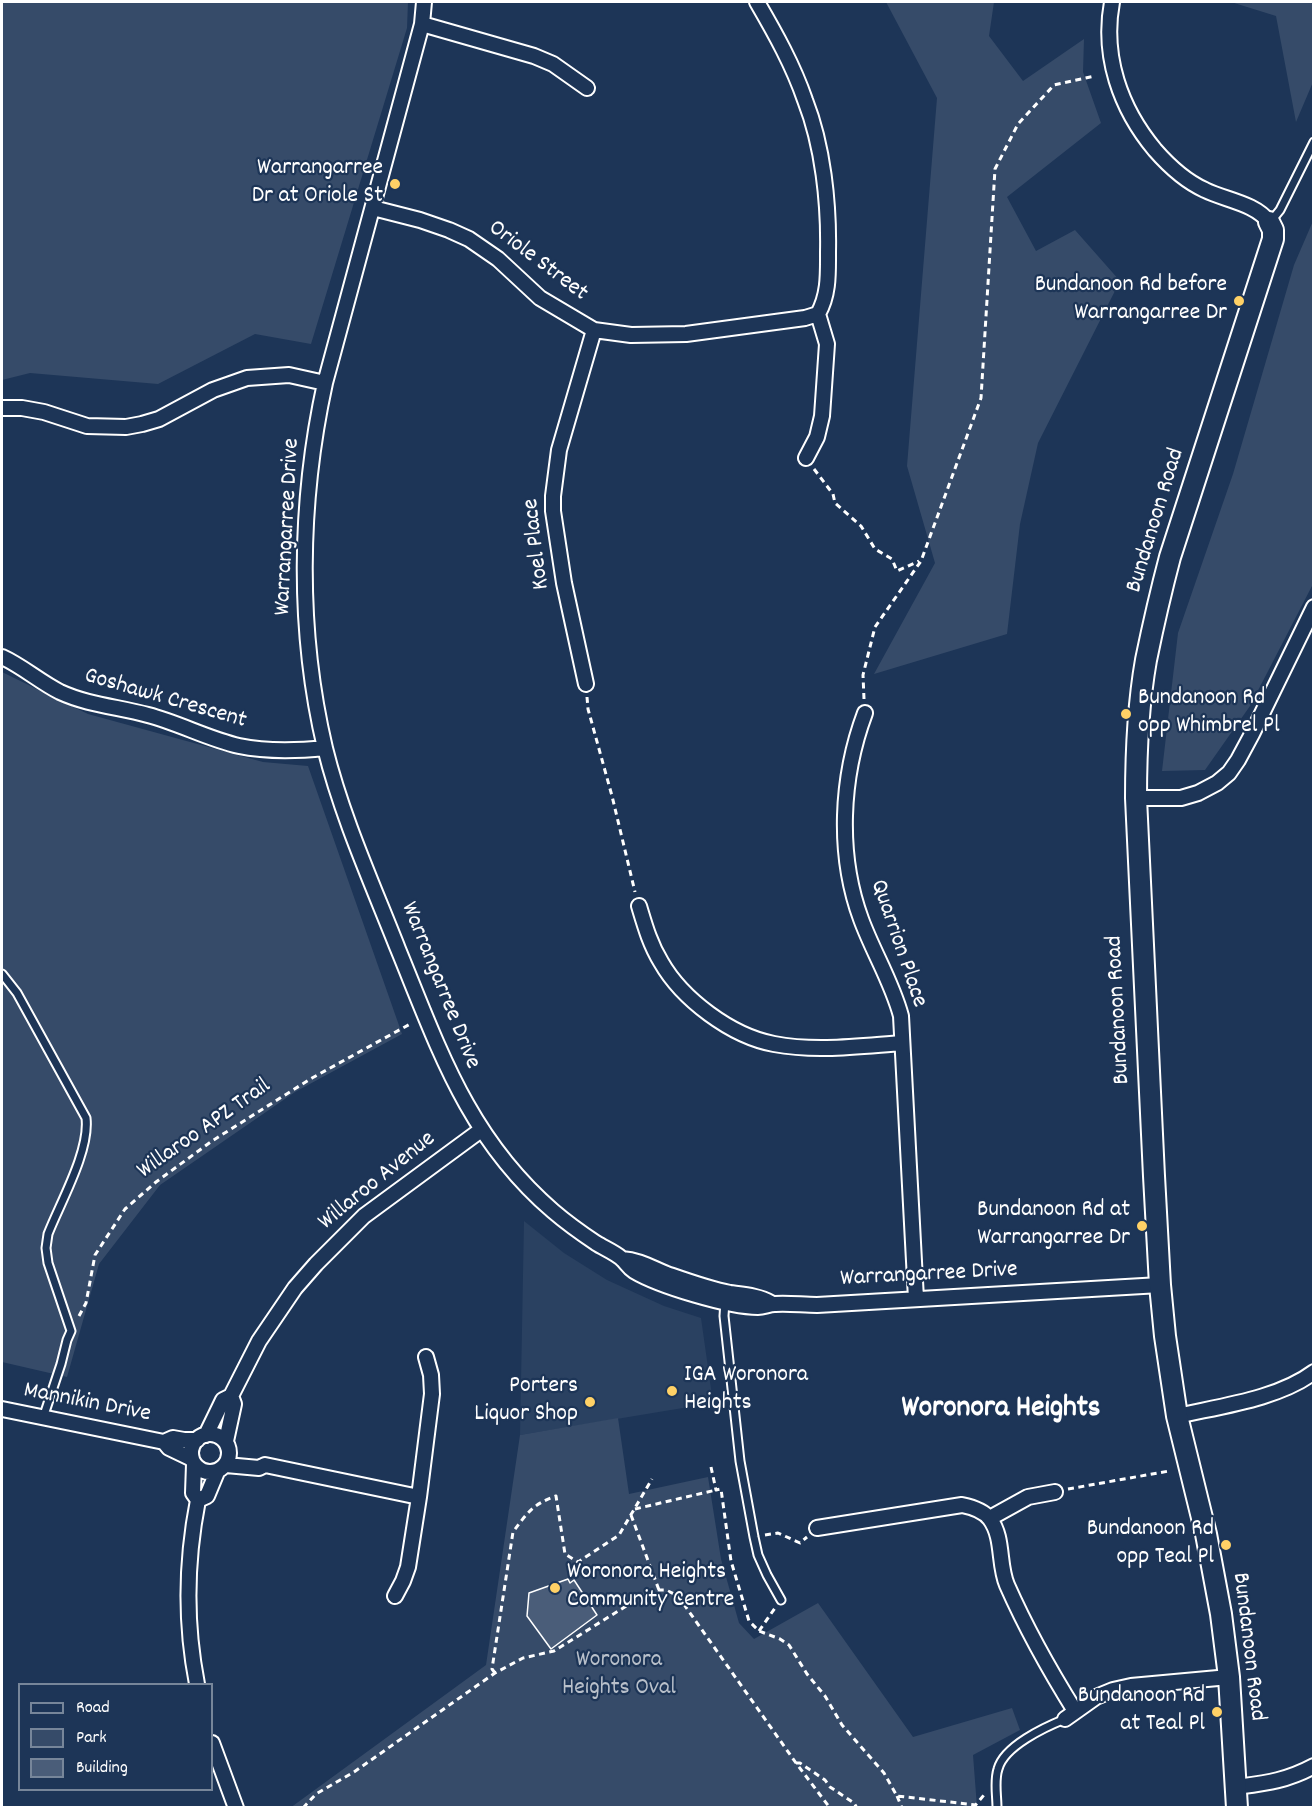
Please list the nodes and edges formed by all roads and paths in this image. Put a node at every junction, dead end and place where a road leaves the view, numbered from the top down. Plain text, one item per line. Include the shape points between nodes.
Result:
1 (424, 2) edge
2 (757, 2) edge
3 (1112, 2) edge
4 (422, 24) junction
5 (1095, 76) dead end
6 (587, 88) dead end
7 (1314, 142) edge
8 (373, 208) junction
9 (1269, 222) junction
10 (818, 314) junction
11 (594, 330) junction
12 (326, 383) junction
13 (2, 408) edge
14 (806, 458) joint
15 (921, 561) junction
16 (1314, 607) edge
17 (2, 657) edge
18 (586, 684) joint
19 (865, 713) joint
20 (325, 748) junction
21 (1136, 798) junction
22 (639, 906) joint
23 (2, 974) edge
24 (425, 1016) junction
25 (902, 1043) junction
26 (481, 1130) junction
27 (1160, 1285) junction
28 (726, 1297) junction
29 (916, 1299) junction
30 (71, 1331) junction
31 (426, 1357) dead end
32 (1314, 1372) edge
33 (231, 1396) junction
34 (2, 1409) edge
35 (1178, 1416) junction
36 (43, 1418) junction
37 (201, 1437) junction
38 (164, 1442) junction
39 (227, 1445) junction
40 (193, 1462) junction
41 (265, 1465) junction
42 (711, 1467) dead end
43 (221, 1468) junction
44 (1169, 1471) dead end
45 (652, 1479) dead end
46 (716, 1490) junction
47 (1054, 1492) joint
48 (419, 1497) junction
49 (198, 1500) junction
50 (635, 1509) junction
51 (631, 1515) junction
52 (990, 1518) junction
53 (817, 1528) joint
54 (754, 1537) junction
55 (659, 1590) junction
56 (395, 1596) dead end
57 (781, 1600) joint
58 (759, 1631) junction
59 (495, 1673) junction
60 (1229, 1677) junction
61 (197, 1683) edge
62 (1070, 1715) junction
63 (213, 1746) edge
64 (796, 1763) junction
65 (1314, 1766) edge
66 (1236, 1787) junction
67 (897, 1796) junction
68 (976, 1805) dead end
69 (236, 1808) edge
70 (303, 1808) edge
71 (830, 1808) edge
72 (857, 1808) edge
73 (902, 1808) edge
74 (998, 1808) edge
75 (1237, 1808) edge

1 - 4 street, Warrangarree Drive
2 - 10 street via 806,102 820,160 826,194 828,288
3 - 9 street via 1108,42 1113,72 1143,136 1184,178 1203,190 1250,208
4 - 6 street via 534,56
4 - 8 street, Warrangarree Drive
5 - 15 path via 1054,85 1018,124 995,169 981,398
7 - 9 lane via 1280,210
8 - 11 street, Oriole Street via 420,220 469,239 540,298
8 - 12 street, Warrangarree Drive
9 - 21 street, Bundanoon Road via 1273,239 1157,608 1140,710
10 - 11 street, Oriole Street via 686,334 630,335
10 - 14 street via 827,344 822,416
11 - 18 street, Koel Place via 559,450 553,496 564,583
12 - 13 street via 289,375 247,378 213,390 159,419 126,427 87,426 44,412
12 - 20 street, Warrangarree Drive via 317,419 305,579 310,658
14 - 15 path via 833,494 835,503 861,526 875,549 892,560 897,571
15 - 19 path via 875,627 862,675
16 - 21 street via 1229,773 1198,793 1181,798
17 - 20 street, Goshawk Crescent via 75,698 150,715 237,746 274,751
18 - 22 path via 588,709
19 - 25 street, Quarrion Place via 850,763 845,824 847,855 860,918 896,997
20 - 24 street, Warrangarree Drive via 353,836
21 - 27 street, Bundanoon Road
22 - 25 street via 652,947 675,981 705,1011 736,1029 771,1044 800,1047
23 - 30 lane via 17,993 86,1118 84,1147 48,1234 46,1248
24 - 26 street, Warrangarree Drive via 449,1073
24 - 30 path, Willaroo APZ Trail via 261,1109 156,1182 125,1209 95,1255 86,1303
25 - 29 street, Quarrion Place
26 - 28 street, Warrangarree Drive via 524,1184 589,1239 622,1259 635,1260
26 - 33 street, Willaroo Avenue via 379,1205 315,1264 259,1341
27 - 29 street, Warrangarree Drive
27 - 35 street, Bundanoon Road
28 - 29 street, Warrangarree Drive via 762,1298 771,1304 817,1305
28 - 54 lane via 724,1316 740,1461
30 - 36 lane
31 - 48 street via 432,1395
32 - 35 street via 1263,1396
33 - 37 street, Willaroo Avenue via 223,1400
33 - 39 street, Willaroo Avenue via 234,1404
34 - 36 street, Mannikin Drive
35 - 60 street, Bundanoon Road via 1206,1534
36 - 38 street, Mannikin Drive
37 - 38 street, Mannikin Drive
37 - 39 street via 218,1436
37 - 40 street via 192,1449
38 - 40 street, Mannikin Drive
39 - 41 street
39 - 43 street via 229,1457
40 - 43 street via 207,1473
40 - 49 street via 193,1493
41 - 43 street
41 - 48 street
42 - 46 path
43 - 49 street via 207,1496
44 - 47 path
45 - 50 path
46 - 50 path
46 - 58 path via 721,1489 731,1560 749,1621
47 - 52 street via 1028,1497
48 - 56 street via 408,1567
49 - 61 street via 188,1586
50 - 51 path
51 - 55 path
51 - 59 path via 619,1535 578,1562 565,1554 556,1496 540,1502 525,1516 513,1532 492,1669
52 - 53 street via 962,1504
52 - 62 street via 999,1541 1006,1584
53 - 54 path via 800,1543 778,1533
54 - 57 lane via 758,1555
55 - 59 path via 652,1590 554,1651 523,1658
55 - 64 path via 678,1596
57 - 58 path
58 - 67 path via 789,1646 842,1725 884,1773
59 - 70 path via 354,1772 316,1794
60 - 62 street via 1113,1690
60 - 66 street, Bundanoon Road
62 - 74 lane via 1037,1731 1001,1761 997,1770
63 - 69 street
64 - 71 path
64 - 72 path via 825,1780
65 - 66 street via 1282,1780
66 - 75 street, Bundanoon Road
67 - 68 path
67 - 73 path

